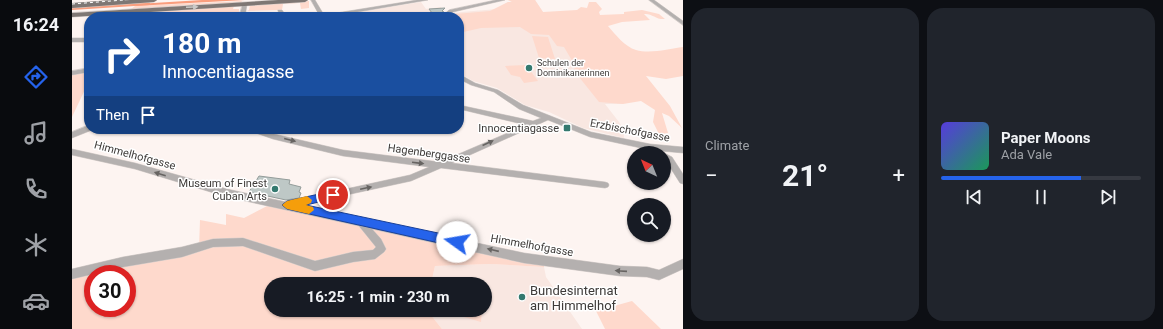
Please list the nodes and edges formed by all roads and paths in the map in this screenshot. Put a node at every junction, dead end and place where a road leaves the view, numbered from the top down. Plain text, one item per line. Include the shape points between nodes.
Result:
1 (154, 0) edge
2 (306, 0) edge
3 (313, 0) edge
4 (426, 0) edge
5 (503, 0) edge
6 (651, 0) edge
7 (136, 2) junction
8 (245, 4) junction
9 (72, 6) edge
10 (126, 12) edge
11 (138, 12) edge
12 (243, 12) edge
13 (318, 12) edge
14 (350, 12) edge
15 (450, 12) edge
16 (72, 14) edge
17 (84, 14) edge
18 (682, 20) edge
19 (72, 40) edge
20 (84, 40) edge
21 (84, 71) edge
22 (72, 73) edge
23 (464, 79) edge
24 (464, 108) edge
25 (548, 117) junction
26 (534, 124) junction
27 (84, 130) edge
28 (267, 134) edge
29 (72, 135) edge
30 (645, 146) edge
31 (72, 152) edge
32 (671, 165) edge
33 (440, 166) junction
34 (683, 181) edge
35 (605, 185) dead end
36 (287, 205) junction
37 (361, 221) junction
38 (683, 264) edge
39 (72, 274) edge

1 - 7 main road
2 - 8 main road
3 - 13 street
4 - 14 street
5 - 15 street
6 - 18 street
7 - 9 main road
7 - 10 main road
11 -> 8 main road
8 - 12 street
16 - 17 main road
19 - 20 street
21 - 22 street
23 - 25 street, Erzbischofgasse via 496,91 521,107
24 - 26 street
25 - 26 street
25 - 30 street, Erzbischofgasse via 590,134
33 -> 26 street
27 - 29 street
28 -> 33 street, Hagenberggasse via 343,153
36 -> 31 street, Himmelhofgasse via 227,193 136,166
32 - 34 street
33 - 35 street, Hagenberggasse
36 -> 33 street via 411,178
36 - 37 street, Himmelhofgasse
38 -> 37 street, Himmelhofgasse via 660,275 620,271 524,258
37 - 39 street via 364,230 379,243 381,249 375,254 332,263 315,266 250,244 230,242 213,243 182,252

